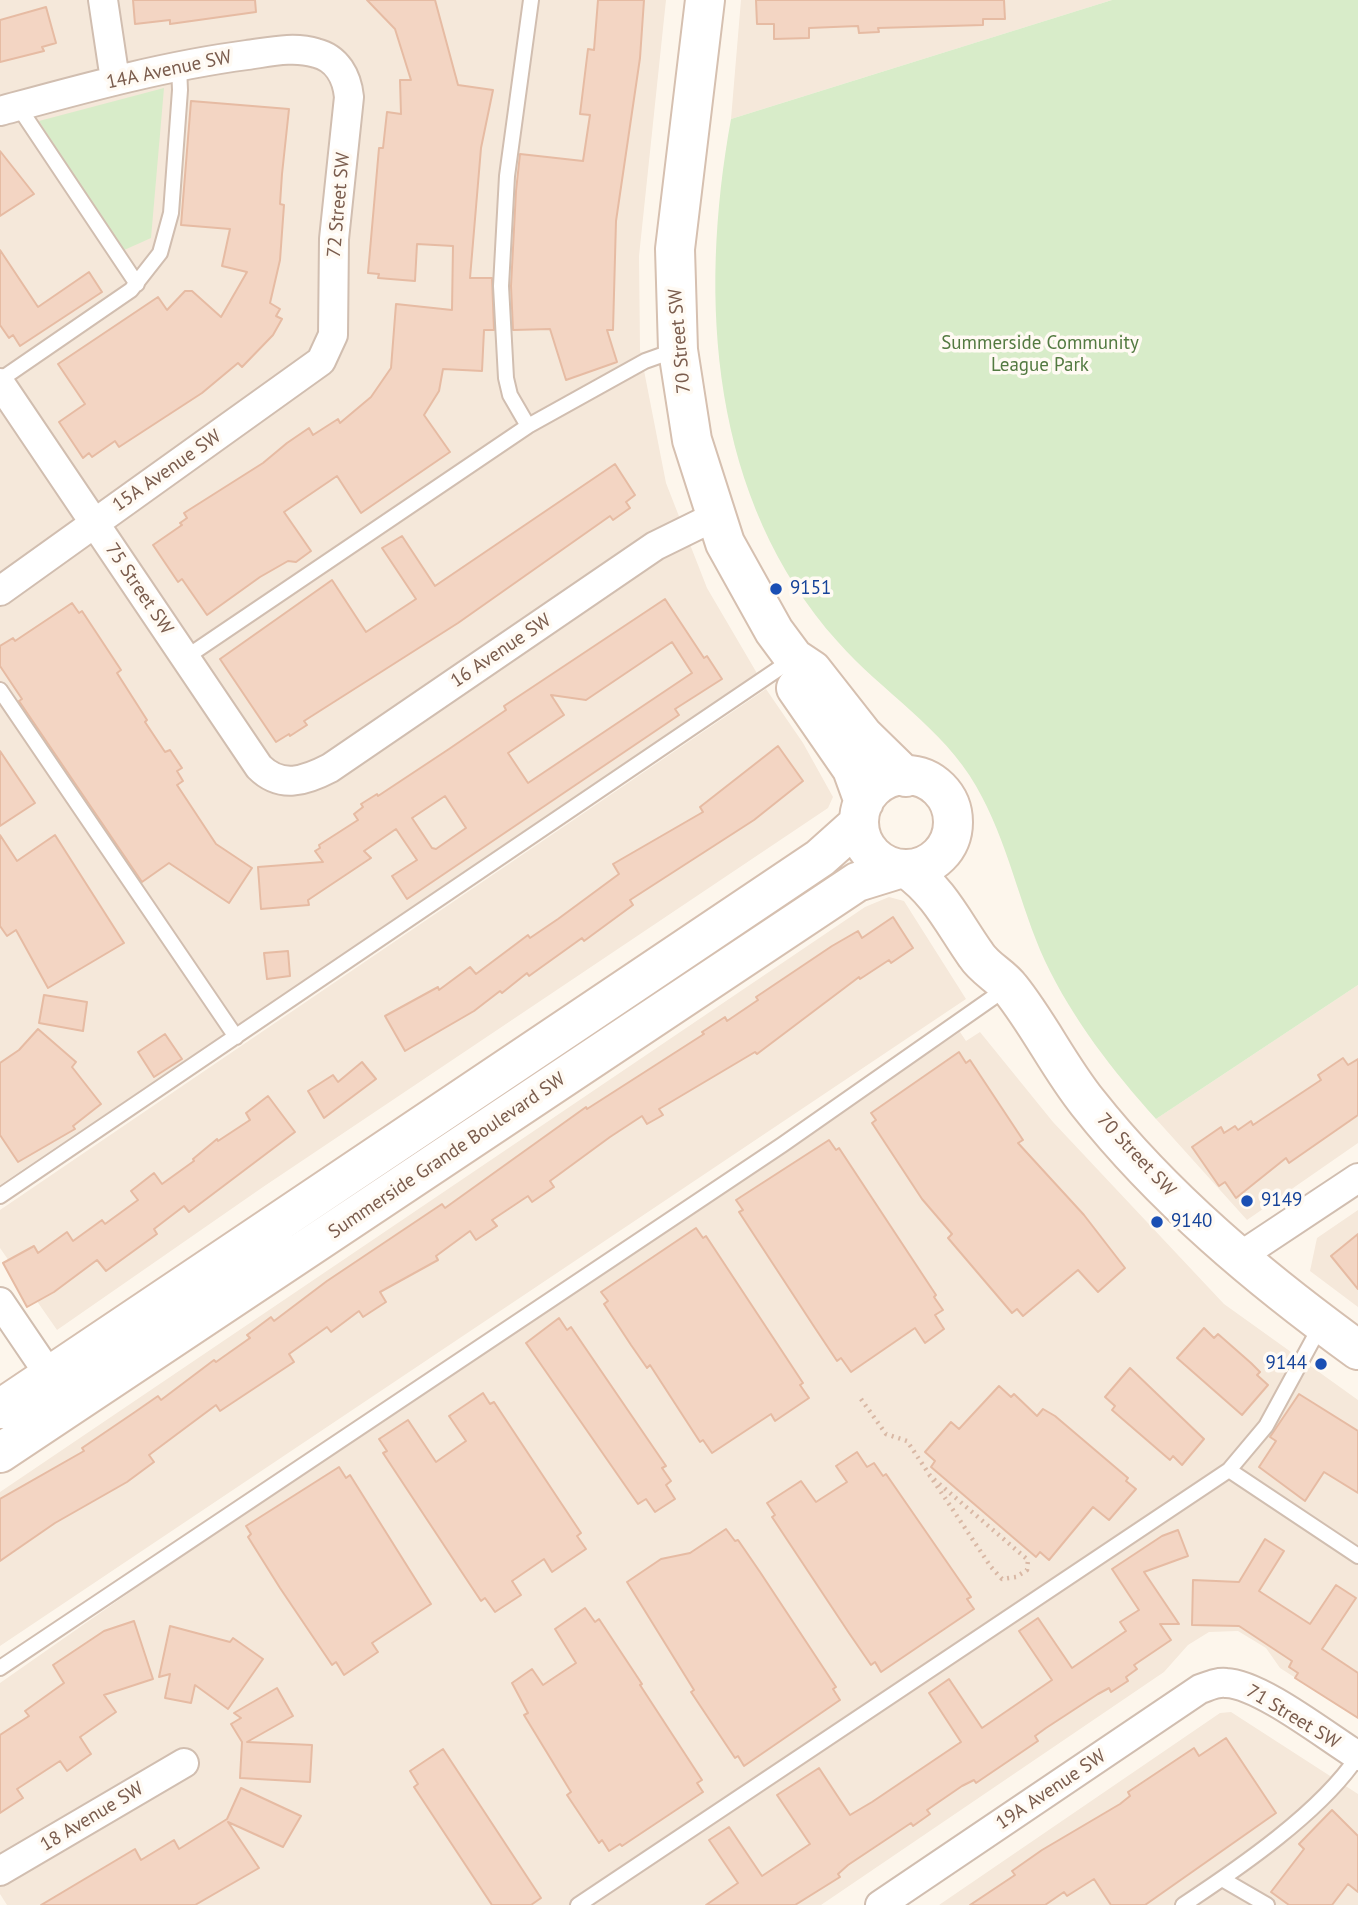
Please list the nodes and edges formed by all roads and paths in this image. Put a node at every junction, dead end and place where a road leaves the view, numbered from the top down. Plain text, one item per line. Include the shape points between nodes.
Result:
1 (103, 0) edge
2 (531, 0) edge
3 (705, 0) edge
4 (337, 64) joint
5 (179, 66) junction
6 (115, 80) junction
7 (9, 109) edge
8 (137, 284) junction
9 (330, 348) joint
10 (678, 350) junction
11 (0, 381) edge
12 (528, 426) junction
13 (715, 517) junction
14 (95, 523) junction
15 (0, 591) edge
16 (185, 658) junction
17 (794, 659) junction
18 (0, 690) edge
19 (906, 776) junction
20 (288, 782) joint
21 (861, 813) junction
22 (951, 833) junction
23 (903, 869) junction
24 (1009, 986) junction
25 (236, 1037) junction
26 (1358, 1178) edge
27 (0, 1196) edge
28 (1240, 1257) junction
29 (0, 1302) edge
30 (1322, 1323) junction
31 (1358, 1350) edge
32 (60, 1390) junction
33 (861, 1399) dead end
34 (0, 1409) edge
35 (0, 1453) edge
36 (1229, 1470) junction
37 (929, 1475) junction
38 (1358, 1556) edge
39 (0, 1668) edge
40 (1225, 1682) joint
41 (1358, 1756) edge
42 (184, 1763) dead end
43 (0, 1871) edge
44 (1222, 1879) junction
45 (578, 1905) edge
46 (880, 1905) edge
47 (1184, 1905) edge
48 (1267, 1905) edge

1 - 6 street
2 - 12 lane via 507,176 501,286 506,378
3 - 10 street, 70 Street SW via 675,249
4 - 5 street, 14A Avenue SW via 317,53 291,50
4 - 9 street, 72 Street SW via 349,97 334,239 335,315
5 - 6 street, 14A Avenue SW
5 - 8 lane via 169,225 160,254
6 - 7 street, 14A Avenue SW
7 - 8 lane
8 - 11 lane
9 - 14 street, 15A Avenue SW via 309,372
10 - 12 lane via 645,361
10 - 13 street, 70 Street SW via 692,440
11 - 14 street, 75 Street SW
12 - 16 lane
13 - 17 street, 70 Street SW via 743,580
13 - 20 street, 16 Avenue SW via 654,546 330,768
14 - 15 street, 15A Avenue SW
14 - 16 street, 75 Street SW
16 - 20 street, 75 Street SW via 259,767 268,776
17 - 19 street, 70 Street SW via 812,670 863,735
17 - 21 street, 70 Street SW via 796,688 852,769
17 - 25 lane
18 - 25 lane
19 - 21 street via 890,777 877,785
19 - 22 street via 918,776 939,788 952,810
21 - 23 street via 861,837 875,859
21 - 32 street, Summerside Grande Boulevard SW via 809,866
22 - 23 street via 941,855 921,867
22 - 24 street, 70 Street SW via 963,890 999,950
23 - 24 street, 70 Street SW via 937,895 978,959
23 - 32 street, Summerside Grande Boulevard SW via 858,882
24 - 28 street, 70 Street SW via 1065,1072 1108,1127
24 - 39 lane via 771,1153
25 - 27 lane
26 - 28 street
28 - 30 street, 70 Street SW
29 - 32 street
30 - 31 street, 70 Street SW
30 - 36 lane via 1266,1426
32 - 34 street, Summerside Grande Boulevard SW
32 - 35 street, Summerside Grande Boulevard SW
33 - 37 path via 886,1434 907,1441
36 - 38 lane
36 - 45 lane
37 - 37 path via 1002,1579 1027,1570 1028,1560
40 - 41 street, 71 Street SW via 1258,1692
40 - 46 street, 19A Avenue SW via 1200,1689
41 - 44 lane via 1344,1777 1308,1810
42 - 43 street, 18 Avenue SW
44 - 47 lane
44 - 48 lane

